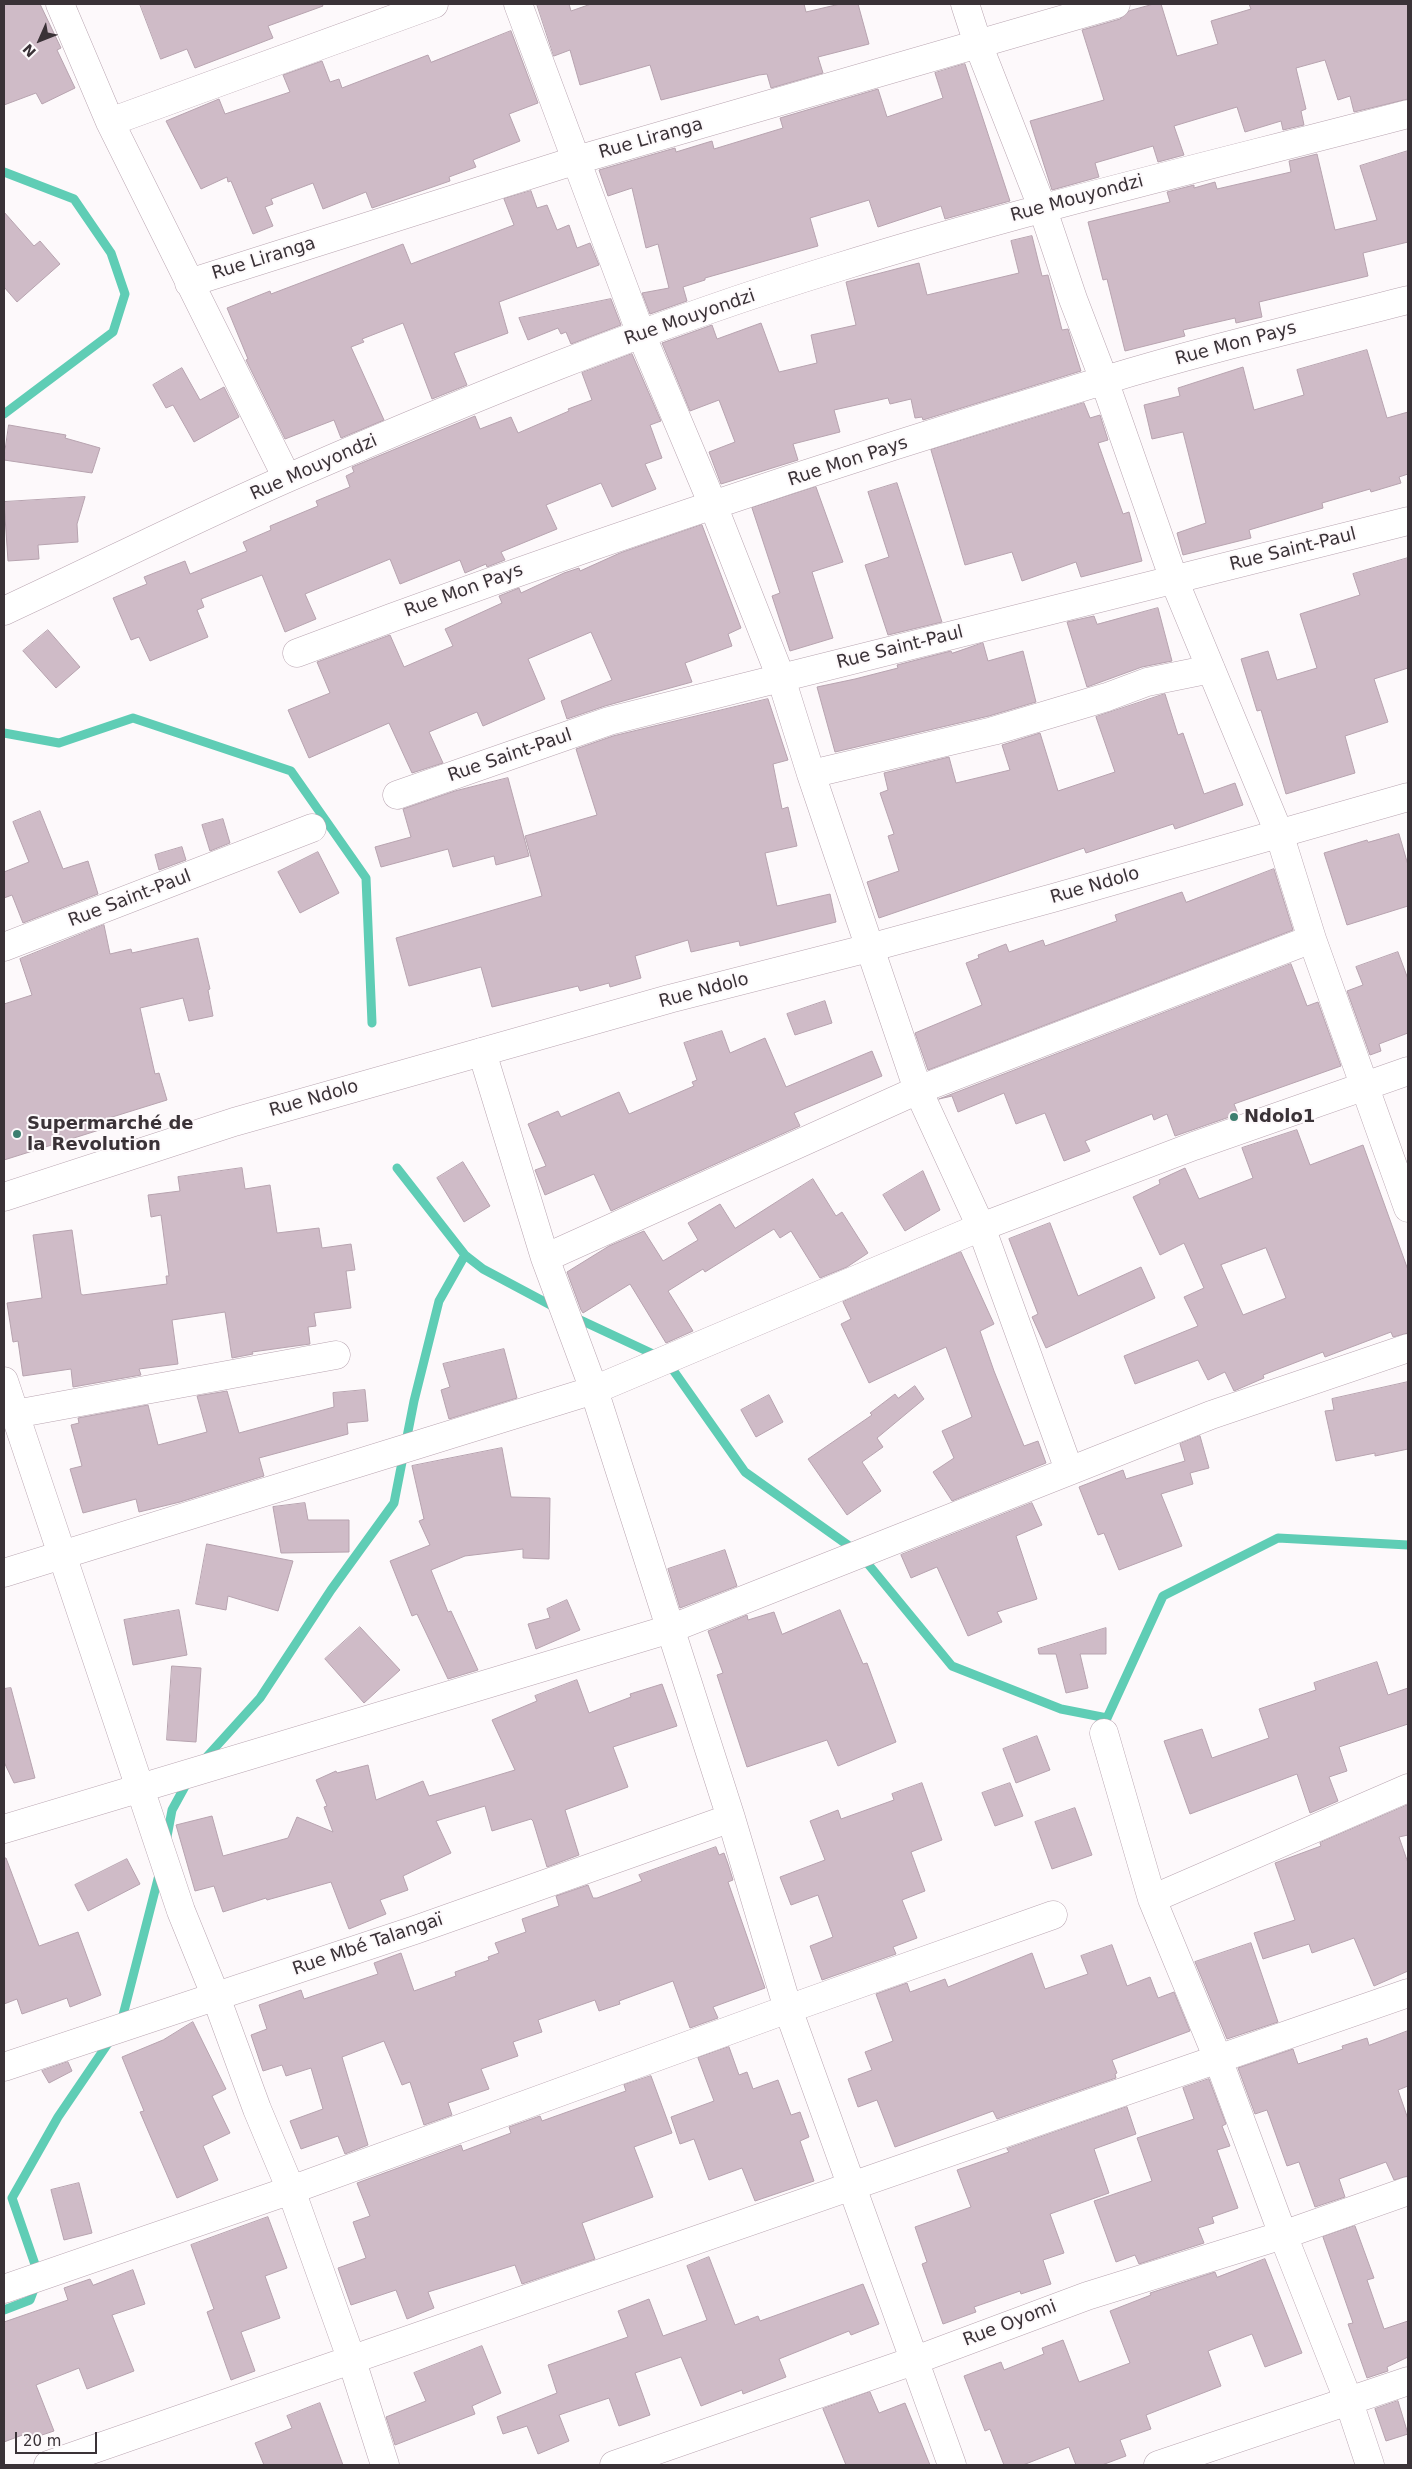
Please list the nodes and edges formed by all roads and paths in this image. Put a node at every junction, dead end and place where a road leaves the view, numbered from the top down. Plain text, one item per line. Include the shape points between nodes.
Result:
1 (60, 4) edge
2 (434, 4) edge
3 (518, 4) edge
4 (965, 4) edge
5 (1116, 4) edge
6 (978, 44) junction
7 (1408, 114) edge
8 (110, 122) junction
9 (578, 160) junction
10 (1042, 207) junction
11 (189, 283) junction
12 (1408, 300) edge
13 (641, 334) junction
14 (1104, 380) junction
15 (287, 478) junction
16 (713, 505) junction
17 (1408, 521) edge
18 (1174, 580) junction
19 (4, 611) edge
20 (297, 653) dead end
21 (1211, 669) junction
22 (781, 678) junction
23 (811, 774) junction
24 (397, 795) dead end
25 (1408, 797) edge
26 (312, 828) dead end
27 (1279, 833) junction
28 (1312, 938) junction
29 (4, 947) edge
30 (869, 948) junction
31 (482, 1052) junction
32 (1408, 1071) edge
33 (1364, 1085) junction
34 (918, 1090) junction
35 (4, 1197) edge
36 (1408, 1208) edge
37 (981, 1227) junction
38 (545, 1258) junction
39 (1408, 1348) edge
40 (336, 1355) dead end
41 (4, 1381) edge
42 (594, 1390) junction
43 (15, 1414) junction
44 (1069, 1470) junction
45 (62, 1555) junction
46 (4, 1573) edge
47 (670, 1629) junction
48 (1104, 1733) dead end
49 (139, 1788) junction
50 (1408, 1788) edge
51 (731, 1818) junction
52 (4, 1829) edge
53 (1152, 1899) junction
54 (1054, 1915) dead end
55 (1408, 1993) edge
56 (216, 1996) junction
57 (788, 2009) junction
58 (1218, 2059) junction
59 (4, 2066) edge
60 (853, 2186) junction
61 (291, 2190) junction
62 (1408, 2191) edge
63 (1283, 2235) junction
64 (4, 2288) edge
65 (352, 2361) junction
66 (913, 2361) junction
67 (1408, 2381) edge
68 (1349, 2402) junction
69 (48, 2465) edge
70 (385, 2465) edge
71 (614, 2465) edge
72 (952, 2465) edge
73 (1158, 2465) edge
74 (1370, 2465) edge

1 - 8 street
2 - 8 street
3 - 9 street
4 - 6 street
5 - 6 street, Rue Liranga
6 - 9 street, Rue Liranga
6 - 10 street
7 - 10 street, Rue Mouyondzi
8 - 11 street
9 - 11 street, Rue Liranga
9 - 13 street
10 - 13 street, Rue Mouyondzi via 834,268
10 - 14 street
11 - 15 street
12 - 14 street, Rue Mon Pays
13 - 15 street, Rue Mouyondzi via 467,402
13 - 16 street
14 - 16 street, Rue Mon Pays
14 - 18 street
15 - 19 street, Rue Mouyondzi
16 - 20 street, Rue Mon Pays via 486,582
16 - 22 street
17 - 18 street, Rue Saint-Paul
18 - 21 street
18 - 22 street, Rue Saint-Paul
21 - 23 street via 1147,682 993,731
21 - 27 street
22 - 23 street
22 - 24 street, Rue Saint-Paul via 609,721
23 - 30 street
25 - 27 street, Rue Ndolo
26 - 29 street, Rue Saint-Paul
27 - 28 street
27 - 30 street, Rue Ndolo
28 - 33 street
28 - 34 street
30 - 31 street, Rue Ndolo via 669,999
30 - 34 street
31 - 35 street, Rue Ndolo via 234,1122
31 - 38 street
32 - 33 street
33 - 36 street
33 - 37 street
34 - 37 street
34 - 38 street
37 - 42 street
37 - 44 street
38 - 42 street
39 - 44 street via 1211,1415
40 - 43 street
41 - 43 street
42 - 45 street
42 - 47 street
43 - 45 street
44 - 47 street
45 - 46 street
45 - 49 street
47 - 49 street
47 - 51 street
48 - 53 street
49 - 52 street
49 - 56 street via 181,1911
50 - 53 street
51 - 56 street, Rue Mbé Talangaï
51 - 57 street
53 - 58 street
54 - 57 street
55 - 58 street
56 - 59 street, Rue Mbé Talangaï
56 - 61 street via 257,2109
57 - 60 street
57 - 61 street
58 - 60 street
58 - 63 street
60 - 65 street
60 - 66 street
61 - 64 street
61 - 65 street
62 - 63 street, Rue Oyomi
63 - 66 street, Rue Oyomi via 1087,2296
63 - 68 street
65 - 69 street
65 - 70 street
66 - 71 street, Rue Oyomi
66 - 72 street
67 - 68 street
68 - 73 street
68 - 74 street

